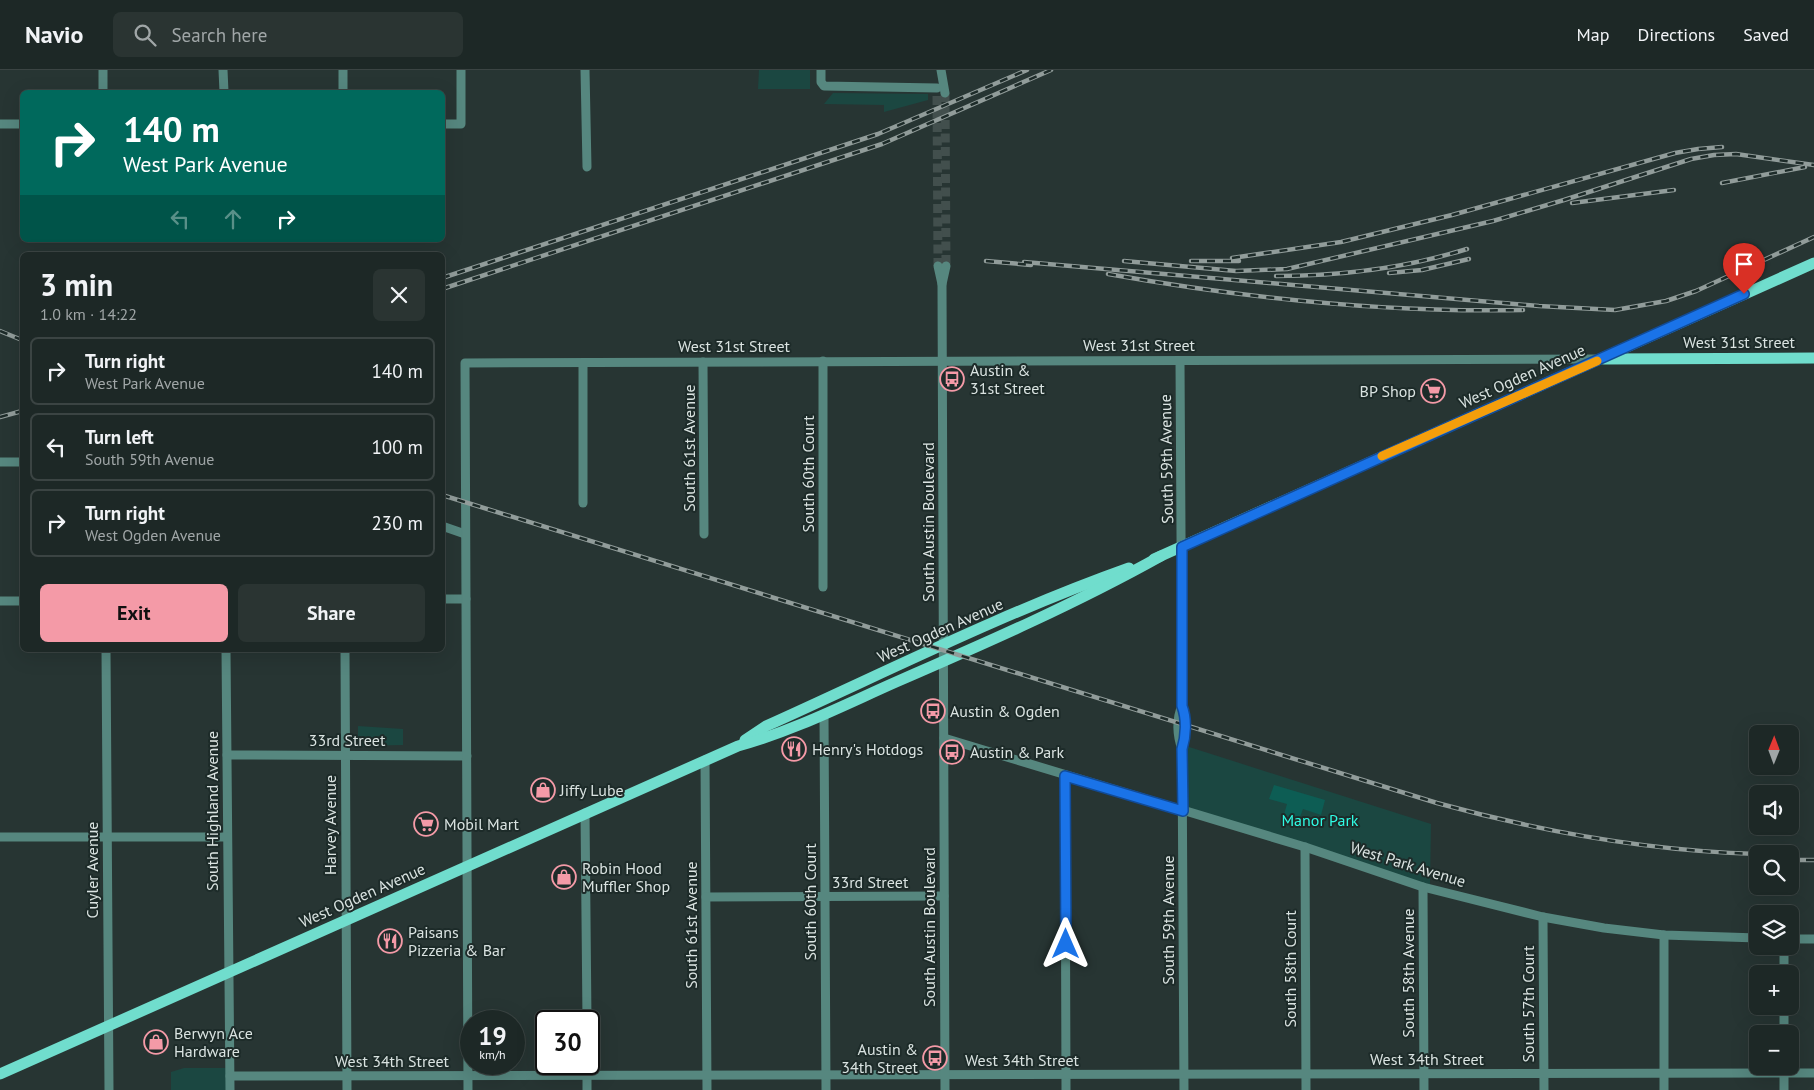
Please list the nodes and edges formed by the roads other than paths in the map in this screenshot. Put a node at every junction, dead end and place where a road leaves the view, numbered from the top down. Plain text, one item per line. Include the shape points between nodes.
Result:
1 (103, 70) edge
2 (224, 70) edge
3 (343, 70) edge
4 (461, 70) edge
5 (585, 70) edge
6 (821, 70) edge
7 (941, 74) edge
8 (103, 90) edge
9 (224, 90) edge
10 (343, 90) edge
11 (0, 124) edge
12 (20, 124) edge
13 (445, 124) edge
14 (587, 167) dead end
15 (1814, 263) edge
16 (942, 266) tunnel mouth
17 (1814, 358) edge
18 (1600, 359) junction
19 (943, 361) junction
20 (1180, 361) junction
21 (703, 362) junction
22 (823, 362) junction
23 (583, 363) junction
24 (0, 462) edge
25 (20, 462) edge
26 (584, 503) dead end
27 (445, 527) edge
28 (465, 534) junction
29 (704, 534) dead end
30 (1182, 547) junction
31 (1161, 556) junction
32 (823, 587) dead end
33 (445, 599) edge
34 (466, 599) junction
35 (0, 601) edge
36 (20, 601) edge
37 (944, 645) junction
38 (106, 652) edge
39 (226, 652) edge
40 (345, 652) edge
41 (944, 661) junction
42 (824, 714) junction
43 (944, 738) junction
44 (738, 746) junction
45 (227, 755) junction
46 (345, 755) junction
47 (467, 756) junction
48 (705, 760) junction
49 (1065, 776) junction
50 (1183, 811) junction
51 (585, 813) junction
52 (107, 837) junction
53 (227, 837) junction
54 (0, 838) edge
55 (1305, 847) junction
56 (467, 866) junction
57 (1423, 887) junction
58 (944, 896) junction
59 (706, 897) junction
60 (825, 897) junction
61 (1543, 917) junction
62 (346, 919) junction
63 (1664, 935) junction
64 (1749, 938) edge
65 (1799, 939) edge
66 (1814, 939) edge
67 (228, 973) junction
68 (587, 1010) edge
69 (108, 1025) junction
70 (1749, 1071) edge
71 (1799, 1072) edge
72 (1664, 1073) junction
73 (1814, 1073) edge
74 (0, 1074) edge
75 (1066, 1074) junction
76 (1184, 1074) junction
77 (1306, 1074) junction
78 (1424, 1074) junction
79 (1544, 1074) junction
80 (707, 1075) junction
81 (826, 1075) junction
82 (945, 1075) junction
83 (1784, 1075) edge
84 (230, 1076) junction
85 (347, 1076) junction
86 (468, 1076) junction
87 (587, 1076) junction
88 (109, 1090) edge
89 (230, 1090) edge
90 (347, 1090) edge
91 (468, 1090) edge
92 (587, 1090) edge
93 (707, 1090) edge
94 (826, 1090) edge
95 (945, 1090) edge
96 (1066, 1090) edge
97 (1184, 1090) edge
98 (1306, 1090) edge
99 (1424, 1090) edge
100 (1544, 1090) edge
101 (1664, 1090) edge
102 (1784, 1090) edge

1 - 8 street
2 - 9 street
3 - 10 street
4 - 13 street via 461,124
5 - 14 street
6 - 7 street via 824,86 940,92
11 - 12 street
15 - 18 main road, West Ogden Avenue
16 - 19 street, South Austin Boulevard
17 - 18 main road, West 31st Street
18 - 20 street, West 31st Street
18 - 30 main road, West Ogden Avenue
19 - 20 street, West 31st Street
19 - 22 street, West 31st Street
19 - 37 street, South Austin Boulevard
20 - 30 street, South 59th Avenue
21 - 22 street, West 31st Street
21 - 23 street, West 31st Street
21 - 29 street, South 61st Avenue
22 - 32 street, South 60th Court
23 - 26 street
23 - 28 street, West 31st Street via 465,363
24 - 25 street
27 - 28 street
28 - 34 street
30 - 31 main road, West Ogden Avenue
30 - 50 street, South 59th Avenue via 1182,706 1178,714 1178,740 1182,749
31 - 37 main road, West Ogden Avenue via 1091,581
31 - 41 main road, West Ogden Avenue via 1099,591
33 - 34 street
34 - 47 street
35 - 36 street
37 - 41 street, South Austin Boulevard
37 - 44 main road, West Ogden Avenue via 766,726
38 - 52 street, Cuyler Avenue
39 - 45 street, South Highland Avenue
40 - 46 street, Harvey Avenue
41 - 42 main road, West Ogden Avenue
41 - 43 street, South Austin Boulevard
42 - 44 main road, West Ogden Avenue
42 - 60 street, South 60th Court
43 - 49 street, West Park Avenue
43 - 58 street, South Austin Boulevard
44 - 48 main road, West Ogden Avenue
45 - 46 street, 33rd Street
45 - 53 street, South Highland Avenue
46 - 47 street, 33rd Street
46 - 62 street, Harvey Avenue
47 - 56 street
48 - 51 main road, West Ogden Avenue
48 - 59 street, South 61st Avenue
49 - 50 street, West Park Avenue
49 - 75 street
50 - 55 street, West Park Avenue
50 - 76 street, South 59th Avenue
51 - 56 main road, West Ogden Avenue
51 - 68 street
52 - 53 street
52 - 54 street
52 - 69 street, Cuyler Avenue
53 - 67 street, South Highland Avenue
55 - 57 street, West Park Avenue
55 - 77 street, South 58th Court
56 - 62 main road, West Ogden Avenue
56 - 86 street
57 - 61 street, West Park Avenue
57 - 78 street, South 58th Avenue
58 - 60 street, 33rd Street
58 - 82 street, South Austin Boulevard
59 - 60 street, 33rd Street
59 - 80 street, South 61st Avenue
60 - 81 street, South 60th Court
61 - 63 street, West Park Avenue
61 - 79 street, South 57th Court
62 - 67 main road, West Ogden Avenue
62 - 85 street, Harvey Avenue
63 - 64 street, West Park Avenue
63 - 72 street
65 - 66 street
67 - 69 main road, West Ogden Avenue
67 - 84 street, South Highland Avenue
69 - 74 main road, West Ogden Avenue
69 - 88 street, Cuyler Avenue
70 - 72 street, West 34th Street
71 - 73 street, West 34th Street
72 - 79 street, West 34th Street
72 - 101 street
75 - 76 street, West 34th Street
75 - 82 street, West 34th Street
75 - 96 street
76 - 77 street, West 34th Street
76 - 97 street, South 59th Avenue
77 - 78 street, West 34th Street
77 - 98 street, South 58th Court
78 - 79 street, West 34th Street
78 - 99 street, South 58th Avenue
79 - 100 street, South 57th Court
80 - 81 street, West 34th Street
80 - 87 street, West 34th Street
80 - 93 street, South 61st Avenue
81 - 82 street, West 34th Street
81 - 94 street, South 60th Court
82 - 95 street, South Austin Boulevard
83 - 102 street
84 - 85 street, West 34th Street
84 - 89 street, South Highland Avenue
85 - 86 street, West 34th Street
85 - 90 street, Harvey Avenue
86 - 87 street, West 34th Street
86 - 91 street
87 - 92 street

